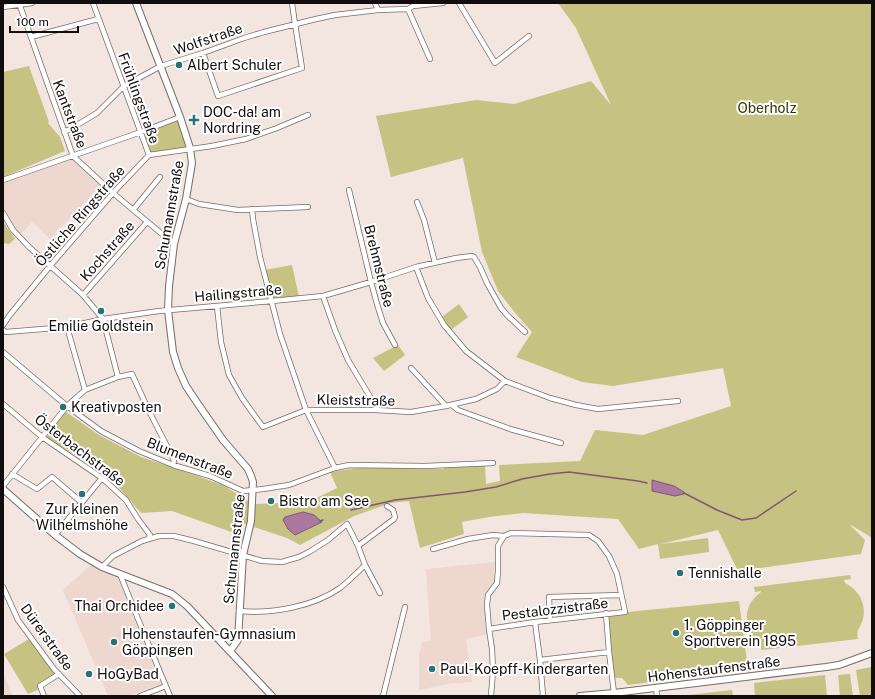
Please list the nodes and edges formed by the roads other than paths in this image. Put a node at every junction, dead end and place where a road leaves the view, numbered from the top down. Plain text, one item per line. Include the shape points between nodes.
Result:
1 (32, 3) edge
2 (93, 3) edge
3 (136, 3) edge
4 (292, 3) edge
5 (375, 3) edge
6 (443, 3) edge
7 (459, 3) edge
8 (19, 4) edge
9 (3, 7) edge
10 (408, 9) junction
11 (378, 10) junction
12 (98, 19) junction
13 (295, 24) junction
14 (529, 36) dead end
15 (31, 37) junction
16 (203, 53) junction
17 (430, 59) dead end
18 (160, 66) junction
19 (124, 86) junction
20 (308, 115) dead end
21 (180, 117) junction
22 (64, 132) junction
23 (141, 132) junction
24 (190, 148) junction
25 (149, 155) junction
26 (73, 156) junction
27 (160, 177) dead end
28 (3, 180) edge
29 (349, 190) dead end
30 (113, 193) junction
31 (186, 199) junction
32 (417, 202) dead end
33 (308, 207) dead end
34 (252, 209) junction
35 (133, 210) junction
36 (3, 213) edge
37 (147, 222) junction
38 (174, 244) junction
39 (435, 263) junction
40 (50, 266) junction
41 (416, 267) junction
42 (371, 282) junction
43 (83, 295) junction
44 (323, 296) junction
45 (272, 302) junction
46 (217, 306) junction
47 (168, 310) junction
48 (103, 319) junction
49 (3, 324) edge
50 (67, 327) junction
51 (3, 330) edge
52 (525, 332) dead end
53 (395, 345) dead end
54 (3, 352) edge
55 (411, 368) dead end
56 (118, 377) junction
57 (506, 381) junction
58 (85, 390) junction
59 (678, 400) dead end
60 (3, 404) edge
61 (452, 404) junction
62 (67, 406) junction
63 (446, 406) junction
64 (306, 410) junction
65 (378, 410) junction
66 (42, 437) junction
67 (561, 443) dead end
68 (493, 463) dead end
69 (173, 464) junction
70 (336, 468) junction
71 (12, 474) junction
72 (102, 478) junction
73 (3, 486) edge
74 (3, 489) edge
75 (253, 490) junction
76 (81, 502) junction
77 (387, 506) dead end
78 (55, 535) junction
79 (504, 536) junction
80 (149, 539) junction
81 (358, 546) junction
82 (433, 549) dead end
83 (243, 556) junction
84 (365, 565) junction
85 (102, 568) junction
86 (120, 574) junction
87 (3, 587) edge
88 (380, 593) dead end
89 (621, 595) junction
90 (405, 607) dead end
91 (239, 611) junction
92 (606, 613) junction
93 (550, 620) junction
94 (535, 622) junction
95 (489, 629) junction
96 (230, 651) junction
97 (609, 652) junction
98 (872, 653) edge
99 (540, 660) junction
100 (59, 674) junction
101 (166, 686) junction
102 (656, 688) junction
103 (614, 693) junction
104 (44, 696) edge
105 (80, 696) edge
106 (140, 696) edge
107 (170, 696) edge
108 (272, 696) edge
109 (383, 696) edge
110 (491, 696) edge
111 (543, 696) edge
112 (580, 696) edge
113 (657, 696) edge

1 - 8 street
2 - 12 street, Frühlingstraße
3 - 18 street, Schumannstraße
4 - 13 street
5 - 11 street
6 - 10 street, Wolfstraße via 413,6
7 - 14 street via 495,63
8 - 9 street
8 - 15 street, Kantstraße
10 - 11 street, Wolfstraße
10 - 17 street
11 - 13 street, Wolfstraße via 335,15
12 - 15 street
12 - 19 street, Frühlingstraße
13 - 16 street, Wolfstraße via 249,36
13 - 16 street via 302,68 218,96
15 - 22 street, Kantstraße
16 - 18 street, Wolfstraße
18 - 19 street, Wolfstraße
18 - 21 street, Schumannstraße
19 - 22 street, Wolfstraße via 97,113
19 - 23 street, Frühlingstraße
20 - 24 street via 246,139
21 - 23 street
21 - 24 street, Schumannstraße
22 - 26 street, Kantstraße
23 - 25 street, Frühlingstraße
23 - 26 street
24 - 25 street
24 - 31 street, Schumannstraße via 192,163
25 - 30 street, Östliche Ringstraße
26 - 28 street
26 - 30 street, Kantstraße
27 - 35 street
29 - 42 street, Brehmstraße
30 - 35 street, Kantstraße
30 - 40 street, Östliche Ringstraße
31 - 34 street via 199,204
31 - 38 street, Schumannstraße
32 - 39 street
33 - 34 street
34 - 45 street via 260,257
35 - 37 street, Kantstraße
36 - 40 street via 13,230
37 - 38 street, Kantstraße
37 - 43 street, Kochstraße
38 - 47 street, Schumannstraße
39 - 41 street, Hailingstraße
39 - 52 street, Hailingstraße via 474,257 501,308
40 - 43 street
40 - 49 street, Östliche Ringstraße
41 - 42 street, Hailingstraße
41 - 57 street via 428,298 444,325 466,351
42 - 44 street, Hailingstraße
42 - 53 street, Brehmstraße via 383,323
43 - 48 street
44 - 45 street, Hailingstraße
44 - 65 street via 348,360
45 - 46 street, Hailingstraße
45 - 64 street
46 - 47 street, Hailingstraße
46 - 64 street, Kleiststraße via 221,342 229,375 263,427
47 - 48 street, Hailingstraße
47 - 75 street, Schumannstraße via 173,352 183,380 216,429 248,469
48 - 50 street, Hailingstraße
48 - 56 street
50 - 51 street, Hailingstraße via 14,332
50 - 58 street
54 - 62 street, Blumenstraße
55 - 63 street
56 - 58 street
56 - 69 street via 132,374 174,460
57 - 59 street via 550,398 598,409
57 - 61 street, Kleiststraße via 497,389 476,399
58 - 62 street
60 - 66 street, Österbachstraße
61 - 63 street, Kleiststraße
61 - 67 street via 458,410
62 - 66 street
62 - 69 street, Blumenstraße via 101,431 139,451
63 - 65 street, Kleiststraße via 411,412
64 - 65 street, Kleiststraße
64 - 70 street
66 - 71 street
66 - 72 street, Österbachstraße
68 - 70 street, Blumenstraße via 425,466 354,465
69 - 75 street, Blumenstraße via 210,476 243,491
70 - 75 street, Blumenstraße via 289,485
71 - 73 street
71 - 76 street via 37,489 52,477
72 - 76 street
72 - 80 street, Österbachstraße via 126,500 150,535
74 - 78 street
75 - 83 street, Schumannstraße via 251,521
76 - 78 street
77 - 81 street via 393,510 394,519
78 - 85 street
79 - 82 street via 468,538
79 - 89 street via 519,532 589,535 598,541 609,556 618,574
79 - 95 street via 498,546 496,583 488,594
80 - 83 street via 174,536
80 - 85 street via 113,556
81 - 83 street via 347,524 328,540 299,557 282,562 262,561
81 - 84 street
83 - 91 street, Schumannstraße
84 - 88 street
84 - 91 street via 339,588 319,599 295,607 268,611
85 - 86 street
86 - 96 street via 172,594
86 - 101 street
87 - 100 street, Dürerstraße via 18,620
89 - 92 street, Pestalozzistraße via 625,612
89 - 93 street via 549,598
90 - 109 street
91 - 96 street, Schumannstraße via 238,640
92 - 93 street, Pestalozzistraße
92 - 97 street
93 - 94 street, Pestalozzistraße
94 - 95 street, Pestalozzistraße
94 - 99 street
95 - 110 street via 494,671
96 - 108 street
97 - 99 street
97 - 103 street
98 - 102 street, Hohenstaufenstraße via 839,665
99 - 111 street
100 - 104 street via 40,686
100 - 105 street, Dürerstraße
101 - 106 street
101 - 107 street
102 - 103 street, Hohenstaufenstraße
102 - 113 street
103 - 112 street, Hohenstaufenstraße

